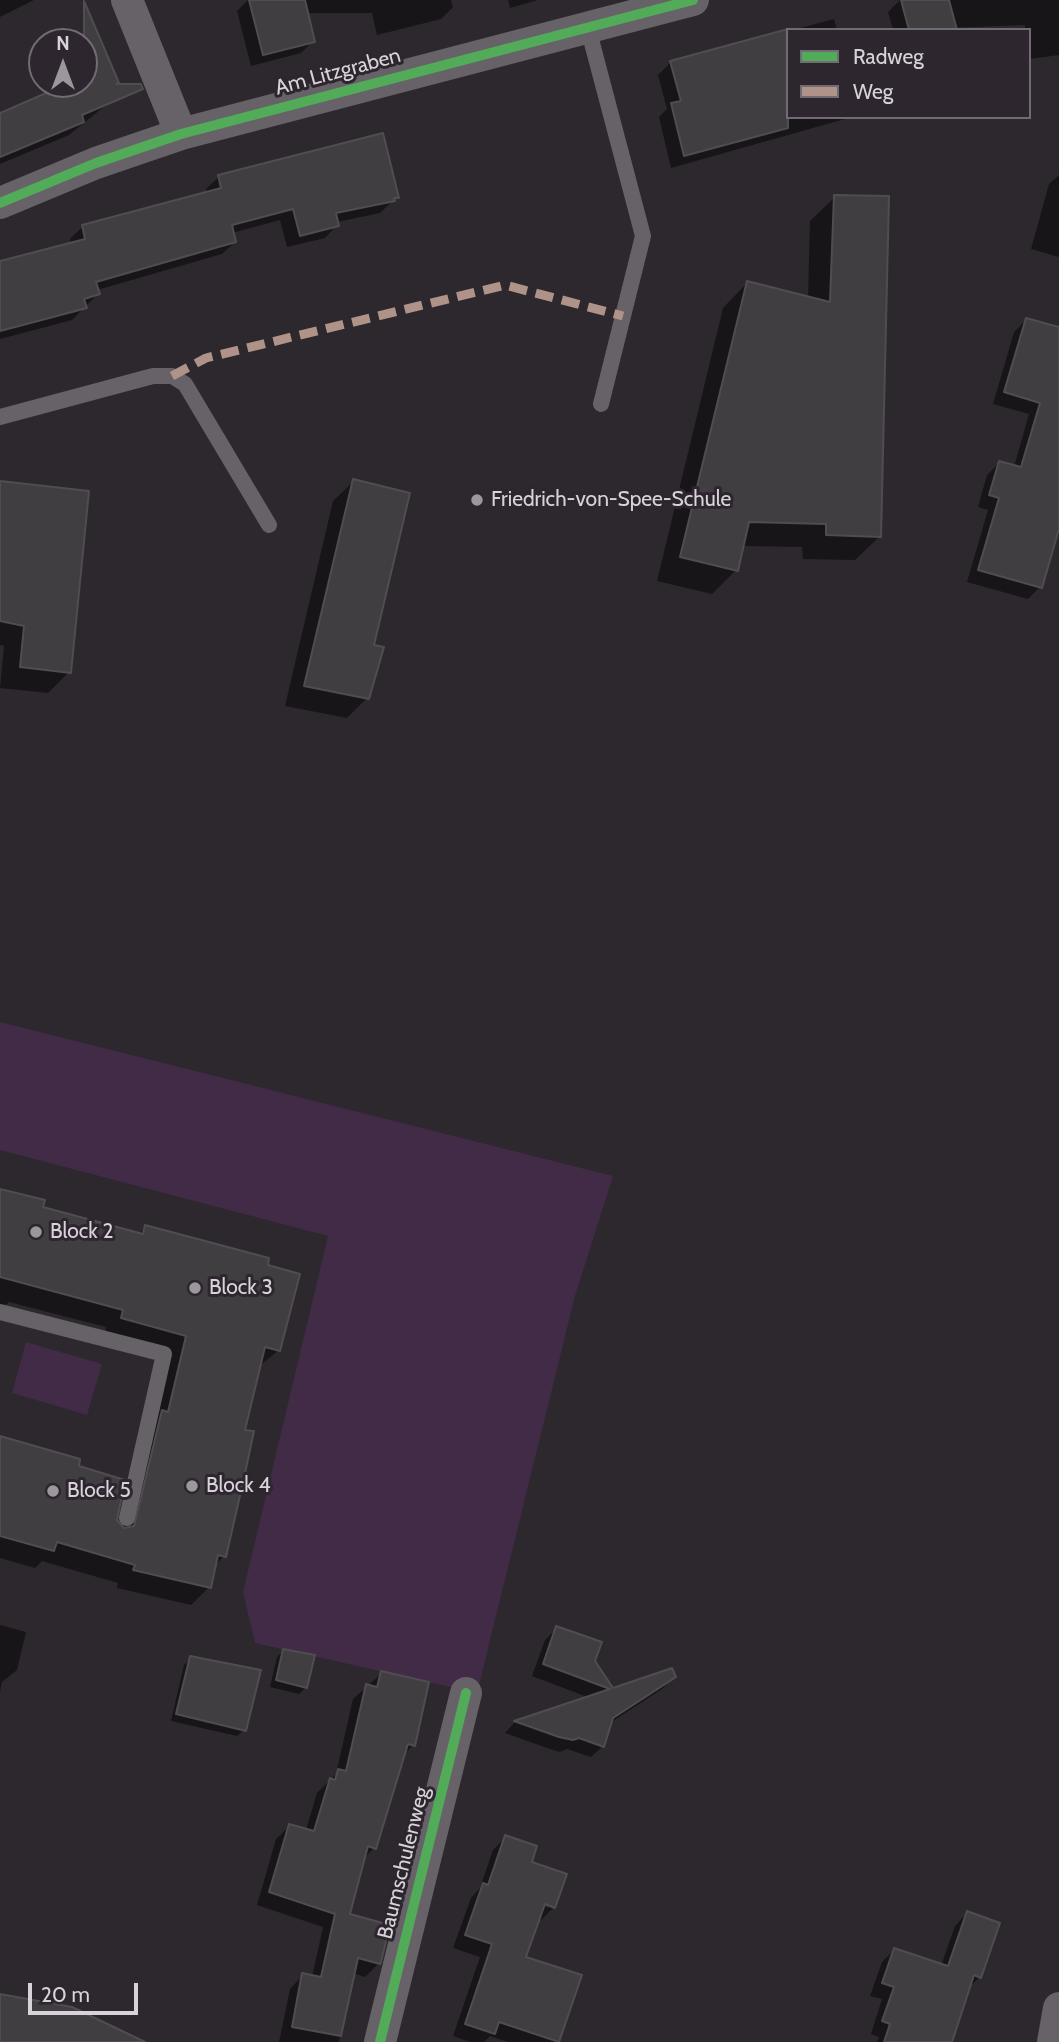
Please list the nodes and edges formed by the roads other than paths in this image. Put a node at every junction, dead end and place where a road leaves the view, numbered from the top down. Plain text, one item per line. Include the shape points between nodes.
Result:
1 (127, 0) edge
2 (693, 0) edge
3 (588, 28) junction
4 (181, 134) junction
5 (0, 203) edge
6 (601, 404) dead end
7 (0, 417) edge
8 (269, 525) dead end
9 (0, 1312) edge
10 (127, 1518) dead end
11 (466, 1693) dead end
12 (1059, 2008) edge
13 (380, 2042) edge
14 (1029, 2042) edge
15 (1044, 2042) edge
16 (1053, 2042) edge

1 - 4 street
2 - 3 street, Am Litzgraben
3 - 4 street, Am Litzgraben
3 - 6 lane via 643,236
4 - 5 street, Am Litzgraben
7 - 8 lane via 153,376 172,376 185,384
9 - 10 lane via 164,1354
11 - 13 street, Baumschulenweg
12 - 16 street
14 - 15 street

